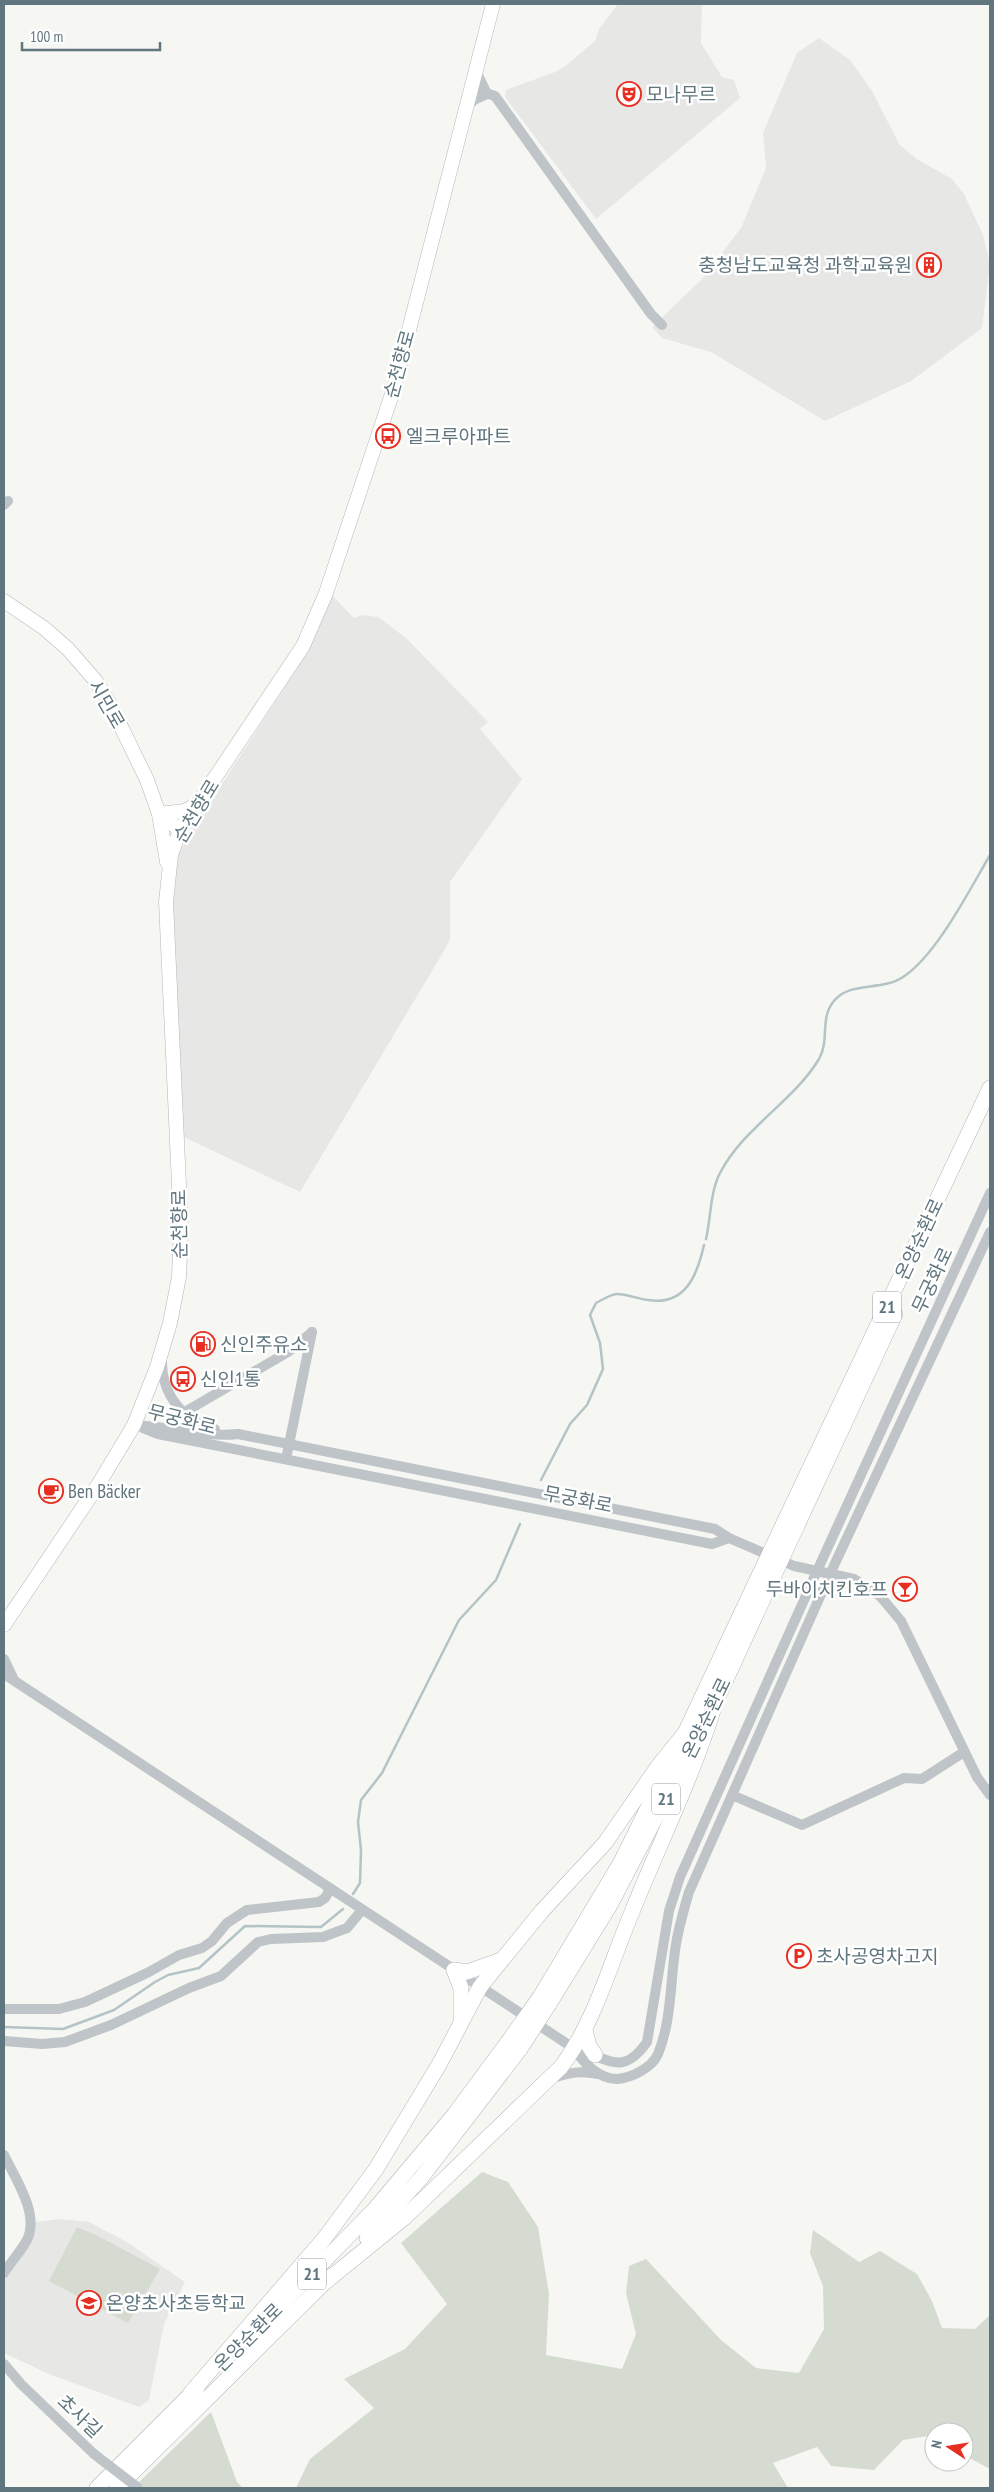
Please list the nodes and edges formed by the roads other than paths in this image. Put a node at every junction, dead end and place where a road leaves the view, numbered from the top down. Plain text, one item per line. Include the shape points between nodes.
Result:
1 (493, 4) edge
2 (475, 69) junction
3 (470, 88) junction
4 (487, 94) junction
5 (465, 110) junction
6 (662, 325) dead end
7 (4, 601) edge
8 (200, 803) junction
9 (159, 814) junction
10 (180, 830) junction
11 (168, 870) junction
12 (990, 1088) edge
13 (990, 1112) edge
14 (990, 1193) edge
15 (990, 1232) edge
16 (162, 1349) junction
17 (184, 1413) junction
18 (134, 1425) junction
19 (238, 1434) junction
20 (290, 1444) junction
21 (286, 1459) junction
22 (789, 1528) junction
23 (730, 1538) junction
24 (817, 1571) junction
25 (830, 1574) junction
26 (763, 1583) junction
27 (5, 1626) edge
28 (4, 1659) edge
29 (4, 1674) edge
30 (9, 1680) edge
31 (715, 1704) junction
32 (685, 1733) junction
33 (964, 1752) junction
34 (732, 1795) junction
35 (990, 1795) edge
36 (330, 1889) junction
37 (362, 1910) junction
38 (504, 1959) junction
39 (454, 1970) junction
40 (480, 1987) junction
41 (544, 2000) junction
42 (4, 2009) edge
43 (460, 2024) junction
44 (584, 2030) junction
45 (4, 2041) edge
46 (514, 2045) junction
47 (575, 2049) junction
48 (596, 2055) junction
49 (603, 2076) junction
50 (547, 2080) junction
51 (4, 2155) edge
52 (4, 2273) edge
53 (324, 2283) junction
54 (4, 2364) edge
55 (190, 2394) junction
56 (97, 2488) edge
57 (117, 2488) edge
58 (137, 2488) edge

1 - 2 main road, 순천향로
2 - 3 main road, 순천향로
2 - 4 street
3 - 4 street
3 - 5 main road, 순천향로
4 - 5 street via 474,100
4 - 6 street via 495,96
5 - 8 main road, 순천향로 via 394,388 326,593 303,646
7 - 9 main road, 시민로 via 68,648 95,680 147,780
8 - 9 main road via 185,811
8 - 10 main road, 순천향로
9 - 10 main road
9 - 11 main road, 시민로
10 - 11 main road, 순천향로
11 - 16 main road, 순천향로 via 166,902 181,1228 179,1277
12 - 22 highway, 온양순환로 / 21
13 - 22 highway, 온양순환로 / 21
14 - 24 street, 무궁화로
15 - 25 street, 무궁화로
16 - 17 street via 167,1391
16 - 18 main road, 순천향로
17 - 19 street via 206,1427
17 - 20 street via 288,1352 312,1332
18 - 19 street, 무궁화로 via 223,1436
18 - 21 street, 무궁화로 via 158,1434
18 - 27 main road, 순천향로
19 - 20 street, 무궁화로
20 - 21 street
20 - 23 street, 무궁화로 via 715,1528
21 - 23 street, 무궁화로 via 712,1544
22 - 26 highway, 21, bridge
23 - 24 street, 무궁화로 via 794,1566
24 - 25 street, 무궁화로
24 - 48 street via 680,1877 668,1911 646,2042 639,2053 619,2064 609,2063
25 - 33 street via 866,1585 901,1621
25 - 34 street
26 - 31 highway, 온양순환로 / 21
26 - 32 highway, 온양순환로 / 21
28 - 30 street
29 - 30 street
30 - 36 street
31 - 41 highway, 온양순환로 / 21 via 628,1873
31 - 44 highway via 701,1749
32 - 38 highway via 658,1765 605,1842
32 - 41 highway, 온양순환로 / 21 via 621,1862
33 - 34 street via 922,1779 904,1778 802,1825
33 - 35 street
34 - 49 street via 689,1892 682,1916 657,2056 627,2078
36 - 37 street
36 - 42 street via 319,1902 247,1910 227,1923 202,1948 178,1955 85,2002 59,2009
37 - 39 street
37 - 45 street via 347,1928 323,1937 258,1942 221,1976 65,2042
38 - 39 highway via 467,1972
38 - 40 highway
39 - 40 street
39 - 43 highway via 460,1988
40 - 43 highway
40 - 47 street
41 - 46 highway, 21, bridge
43 - 55 highway via 376,2169 324,2240
44 - 47 highway
44 - 48 highway
46 - 53 highway, 온양순환로 / 21 via 421,2178
46 - 55 highway, 온양순환로 / 21 via 374,2210
47 - 48 street
47 - 49 street via 581,2060
47 - 50 highway
49 - 50 street via 584,2071 569,2072
50 - 53 highway via 404,2218
51 - 52 street via 25,2198 30,2230
53 - 57 highway, 온양순환로 / 21
54 - 58 street, 초사길, bridge via 94,2454
55 - 56 highway, 온양순환로 / 21

